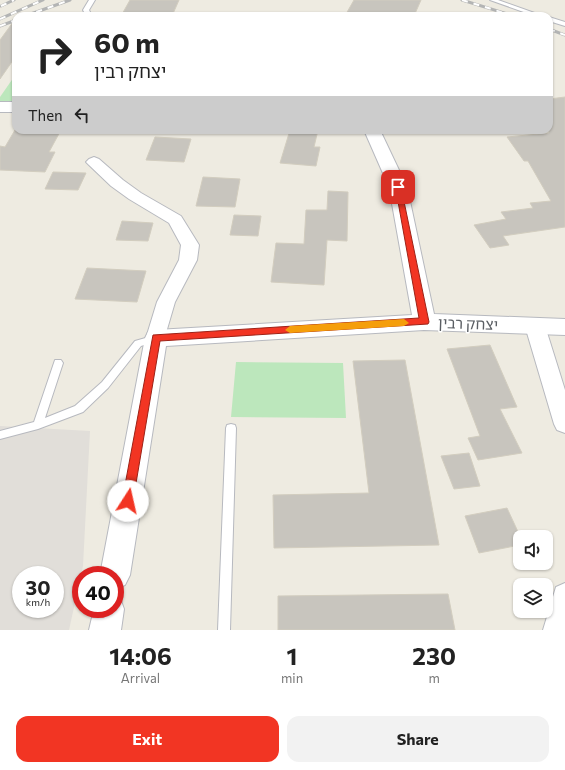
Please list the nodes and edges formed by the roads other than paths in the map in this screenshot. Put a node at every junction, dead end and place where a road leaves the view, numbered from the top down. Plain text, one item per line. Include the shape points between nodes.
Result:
1 (92, 0) edge
2 (493, 0) edge
3 (87, 12) edge
4 (528, 12) edge
5 (553, 20) edge
6 (565, 24) edge
7 (0, 107) edge
8 (12, 107) edge
9 (374, 134) edge
10 (94, 162) dead end
11 (424, 322) junction
12 (536, 326) junction
13 (565, 327) edge
14 (156, 338) junction
15 (58, 363) dead end
16 (38, 424) junction
17 (565, 424) edge
18 (231, 428) dead end
19 (0, 435) edge
20 (116, 566) edge
21 (565, 596) edge
22 (107, 618) edge
23 (105, 630) edge
24 (224, 630) edge
25 (556, 630) edge

1 - 3 lane
2 - 4 lane
5 - 6 lane
7 - 8 street
9 - 11 street via 398,187
10 - 14 street via 129,192 175,220 190,245 188,260 166,302
11 - 12 street, יצחק רבין
11 - 14 street, יצחק רבין
12 - 13 street, יצחק רבין
12 - 17 street
14 - 16 lane via 138,343 105,385 79,409
14 - 20 street
15 - 16 lane
16 - 19 lane
18 - 24 lane
21 - 25 street
22 - 23 street

